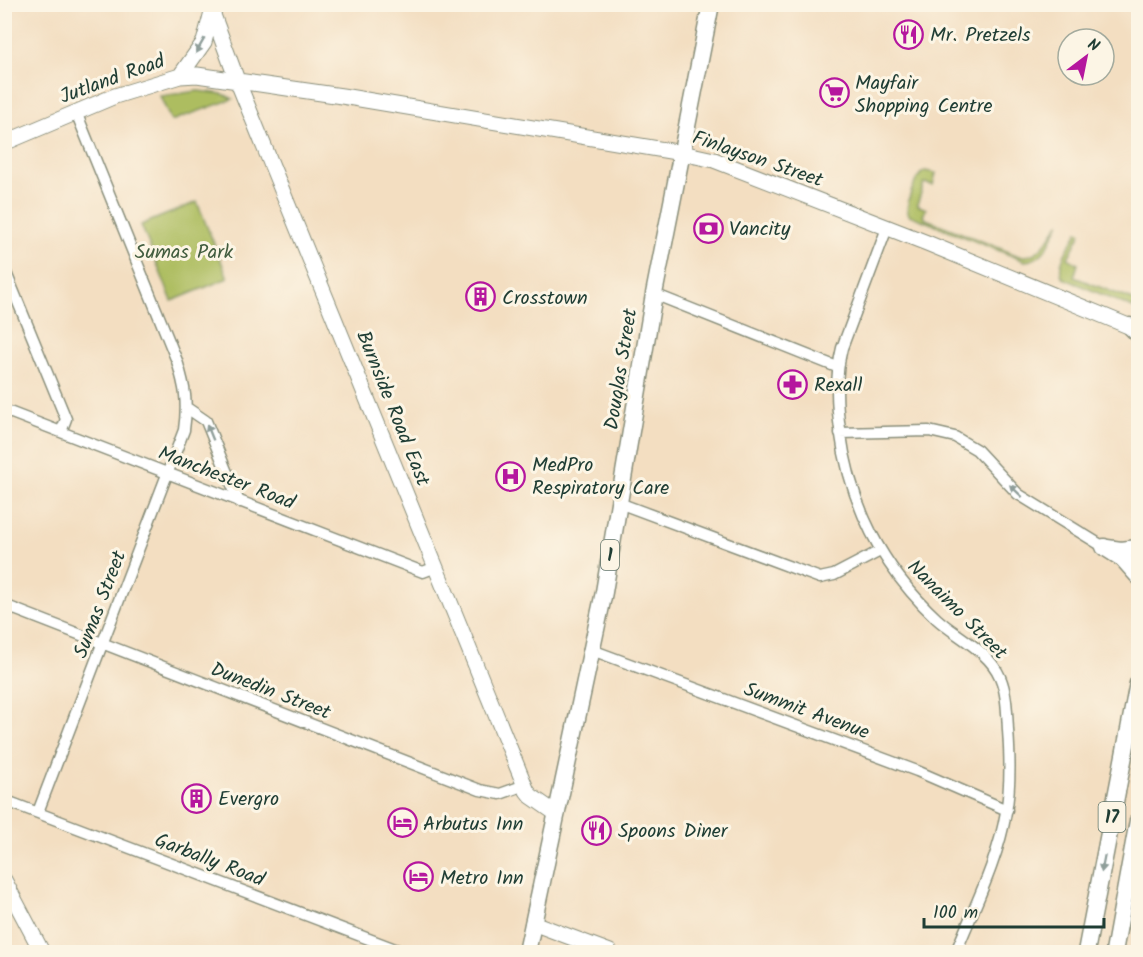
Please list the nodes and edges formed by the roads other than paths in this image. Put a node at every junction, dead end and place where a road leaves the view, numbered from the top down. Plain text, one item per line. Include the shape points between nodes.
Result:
1 (711, 4) edge
2 (210, 8) edge
3 (180, 76) junction
4 (237, 80) junction
5 (76, 112) junction
6 (4, 143) edge
7 (682, 153) junction
8 (887, 228) junction
9 (4, 268) edge
10 (654, 294) junction
11 (1136, 329) edge
12 (837, 367) junction
13 (187, 408) junction
14 (4, 410) edge
15 (61, 432) junction
16 (840, 433) junction
17 (168, 473) junction
18 (239, 502) junction
19 (619, 503) junction
20 (1104, 547) junction
21 (1138, 548) edge
22 (880, 551) junction
23 (436, 567) junction
24 (1138, 576) edge
25 (4, 605) edge
26 (103, 644) junction
27 (592, 650) junction
28 (1138, 683) edge
29 (525, 785) junction
30 (4, 800) edge
31 (1007, 810) junction
32 (38, 812) junction
33 (557, 814) junction
34 (1138, 821) edge
35 (4, 880) edge
36 (533, 923) junction
37 (42, 952) edge
38 (403, 952) edge
39 (527, 952) edge
40 (610, 952) edge
41 (956, 952) edge
42 (1086, 952) edge
43 (1114, 952) edge

1 - 7 main road, Douglas Street / 1
2 -> 3 main road via 204,42
2 - 4 main road, Burnside Road East
3 - 4 main road, Jutland Road
3 - 5 main road, Jutland Road
4 - 7 main road, Finlayson Street
4 - 23 main road, Burnside Road East
5 - 6 main road, Jutland Road
5 - 13 street, Sumas Street via 177,361 186,388
7 - 8 main road, Finlayson Street via 714,160
7 - 10 main road, Douglas Street / 1
8 - 11 main road, Finlayson Street
8 - 12 street, Nanaimo Street
9 - 15 street via 66,418
10 - 12 street
10 - 19 main road, Douglas Street / 1
12 - 16 street, Nanaimo Street
13 - 17 street, Sumas Street via 184,430
18 -> 13 street via 206,421
14 - 15 street, Manchester Road
15 - 17 street, Manchester Road
20 -> 16 street via 1018,494 977,450 955,437 929,430
16 - 22 street, Nanaimo Street via 845,466 861,513
17 - 18 street, Manchester Road
17 - 26 street, Sumas Street
18 - 23 street, Manchester Road via 423,572
19 - 22 street via 820,578 834,575
19 - 27 main road, Douglas Street / 1
20 - 21 main road
20 - 24 main road via 1123,559
22 - 31 street, Nanaimo Street via 912,594 990,662 1000,676 1009,751
23 - 29 main road, Burnside Road East
25 - 26 street, Dunedin Street
26 - 29 street, Dunedin Street via 480,790 500,794
26 - 32 street, Sumas Street
27 - 31 street, Summit Avenue via 907,767
27 - 33 main road, Douglas Street / 1
28 -> 42 main road, 17
29 - 33 main road, Burnside Road East via 531,796
30 - 32 street, Garbally Road
31 - 41 street, Nanaimo Street via 997,850
32 - 38 street, Garbally Road
33 - 36 main road, Douglas Street / 1
34 - 43 main road, 17
35 - 37 main road
36 - 39 main road, Douglas Street / 1
36 - 40 main road

